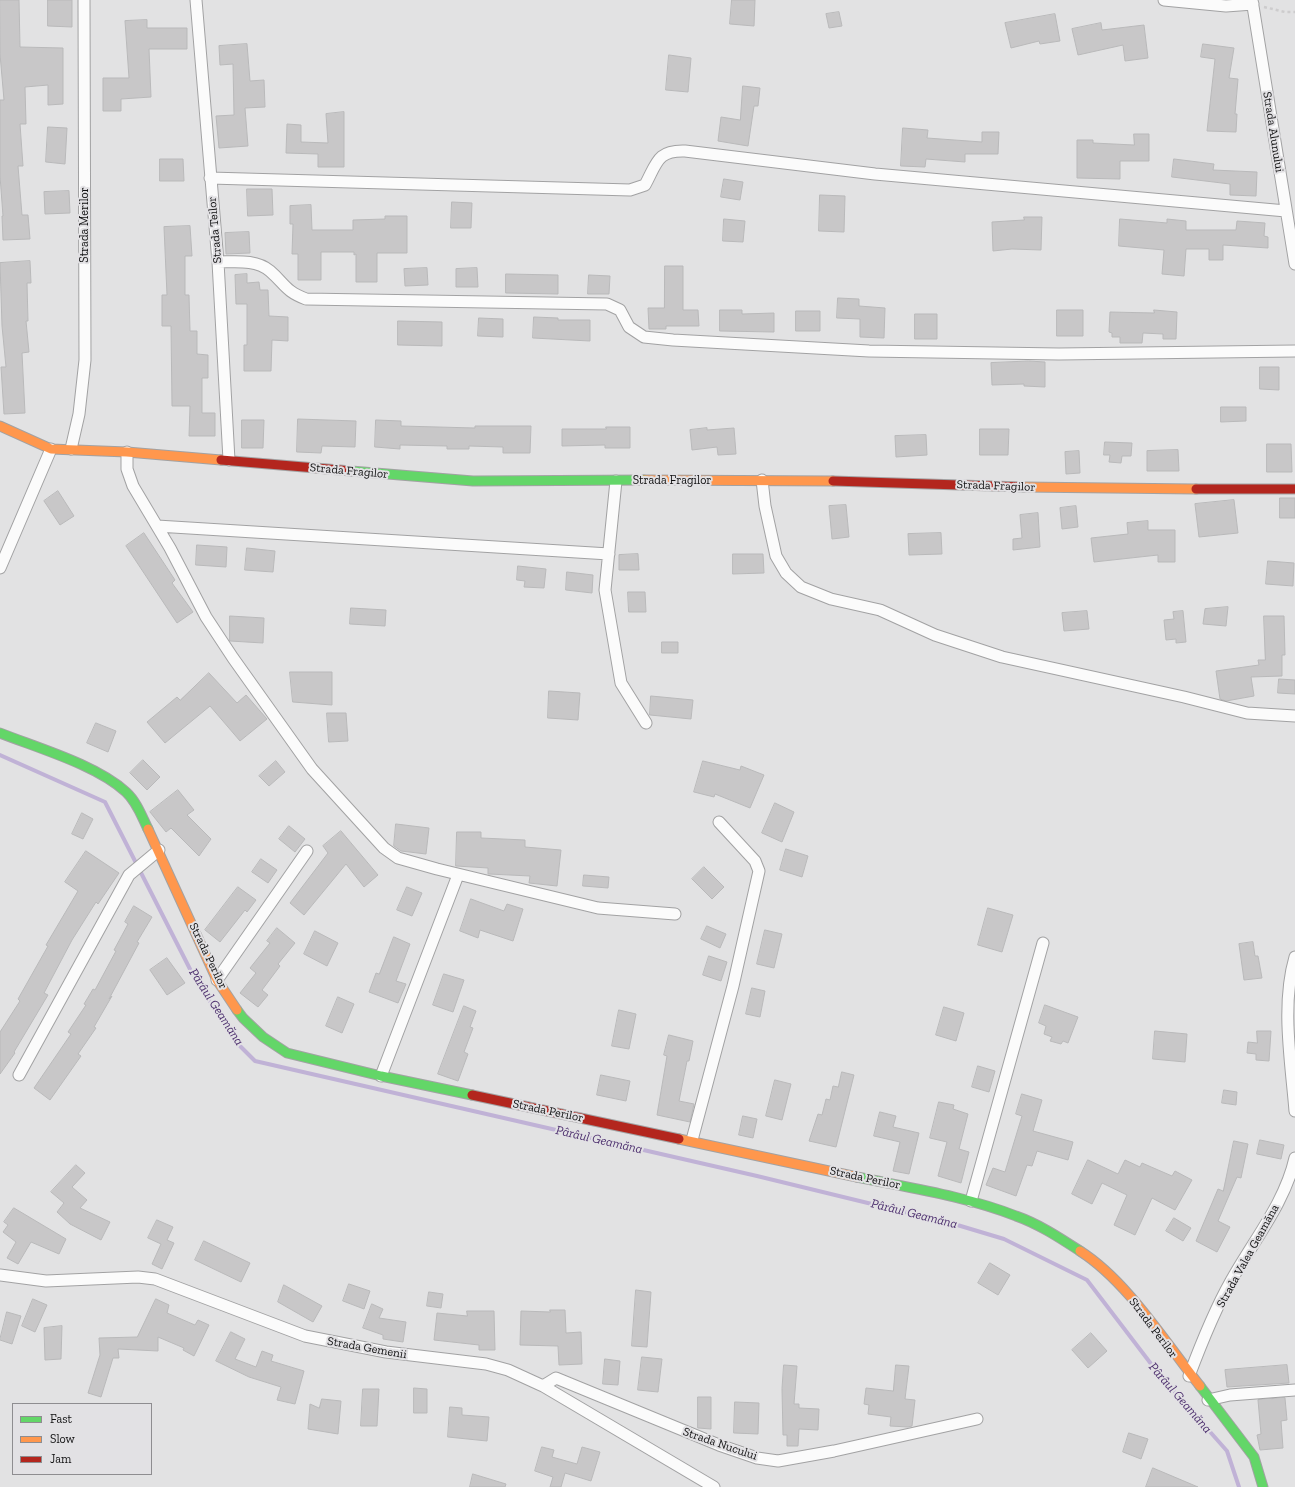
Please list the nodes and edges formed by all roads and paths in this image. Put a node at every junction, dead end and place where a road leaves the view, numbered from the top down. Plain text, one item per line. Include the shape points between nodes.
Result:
1 (84, 0) edge
2 (196, 0) edge
3 (1164, 0) edge
4 (1252, 2) edge
5 (1295, 12) edge
6 (210, 178) junction
7 (1286, 211) junction
8 (218, 262) junction
9 (1295, 264) edge
10 (1295, 351) edge
11 (0, 426) edge
12 (51, 449) junction
13 (71, 449) junction
14 (127, 452) junction
15 (228, 460) junction
16 (762, 480) junction
17 (616, 481) junction
18 (1295, 488) edge
19 (157, 526) junction
20 (610, 554) junction
21 (0, 568) edge
22 (1295, 716) edge
23 (646, 723) dead end
24 (0, 733) edge
25 (719, 822) dead end
26 (159, 850) junction
27 (307, 851) dead end
28 (458, 874) junction
29 (675, 914) dead end
30 (1043, 943) dead end
31 (1295, 957) edge
32 (217, 980) junction
33 (19, 1075) dead end
34 (381, 1076) junction
35 (1295, 1111) edge
36 (692, 1140) junction
37 (1295, 1158) edge
38 (971, 1201) junction
39 (0, 1275) edge
40 (1189, 1376) junction
41 (543, 1386) junction
42 (1295, 1390) edge
43 (1208, 1400) junction
44 (977, 1419) dead end
45 (714, 1487) edge
46 (1263, 1487) edge

1 - 13 street, Strada Merilor via 85,360 79,414
2 - 6 street, Strada Teilor
3 - 4 street via 1226,6
4 - 5 path via 1285,12
4 - 7 street, Strada Alunului
6 - 7 street via 630,190 645,185 661,156 672,151 686,151 875,174
6 - 8 street, Strada Teilor
7 - 9 street, Strada Alunului
8 - 10 street via 259,265 269,270 294,294 306,299 607,304 620,310 629,327 644,337 673,340 869,351 1059,354
8 - 15 street, Strada Teilor
11 - 12 street
12 - 13 street, Strada Fragilor
12 - 21 street
13 - 14 street, Strada Fragilor
14 - 15 street, Strada Fragilor
14 - 19 street via 127,469 133,486
15 - 17 street, Strada Fragilor via 473,481
16 - 17 street, Strada Fragilor
16 - 18 street, Strada Fragilor via 914,482 1057,488
16 - 22 street via 776,556 786,573 801,587 831,599 880,610 934,634 1002,657 1184,696 1247,713
17 - 20 street
19 - 20 street
19 - 28 street via 210,623 324,784 390,853 398,858
20 - 23 street via 605,590 621,683
24 - 26 street, Strada Perilor via 100,773 112,781 127,793 138,808
25 - 36 street via 755,860 759,871 733,986
26 - 32 street, Strada Perilor
26 - 33 street via 128,875
27 - 32 street
28 - 29 street via 598,908
28 - 34 street
30 - 38 street
31 - 35 street via 1288,1003
32 - 34 street, Strada Perilor via 243,1018 263,1038 286,1053
34 - 36 street, Strada Perilor
36 - 38 street, Strada Perilor
37 - 40 street, Strada Valea Geamăna via 1277,1205 1230,1282
38 - 40 street, Strada Perilor via 1017,1216 1056,1235 1096,1262 1132,1299
39 - 41 street, Strada Gemenii via 46,1281 138,1276 155,1279 305,1336 386,1352 486,1364 508,1370
40 - 43 street, Strada Perilor
41 - 44 street, Strada Nucului via 556,1378 719,1445 757,1458 778,1461
41 - 45 street, Strada Gemenii
42 - 43 street via 1230,1395
43 - 46 street, Strada Perilor via 1254,1457

